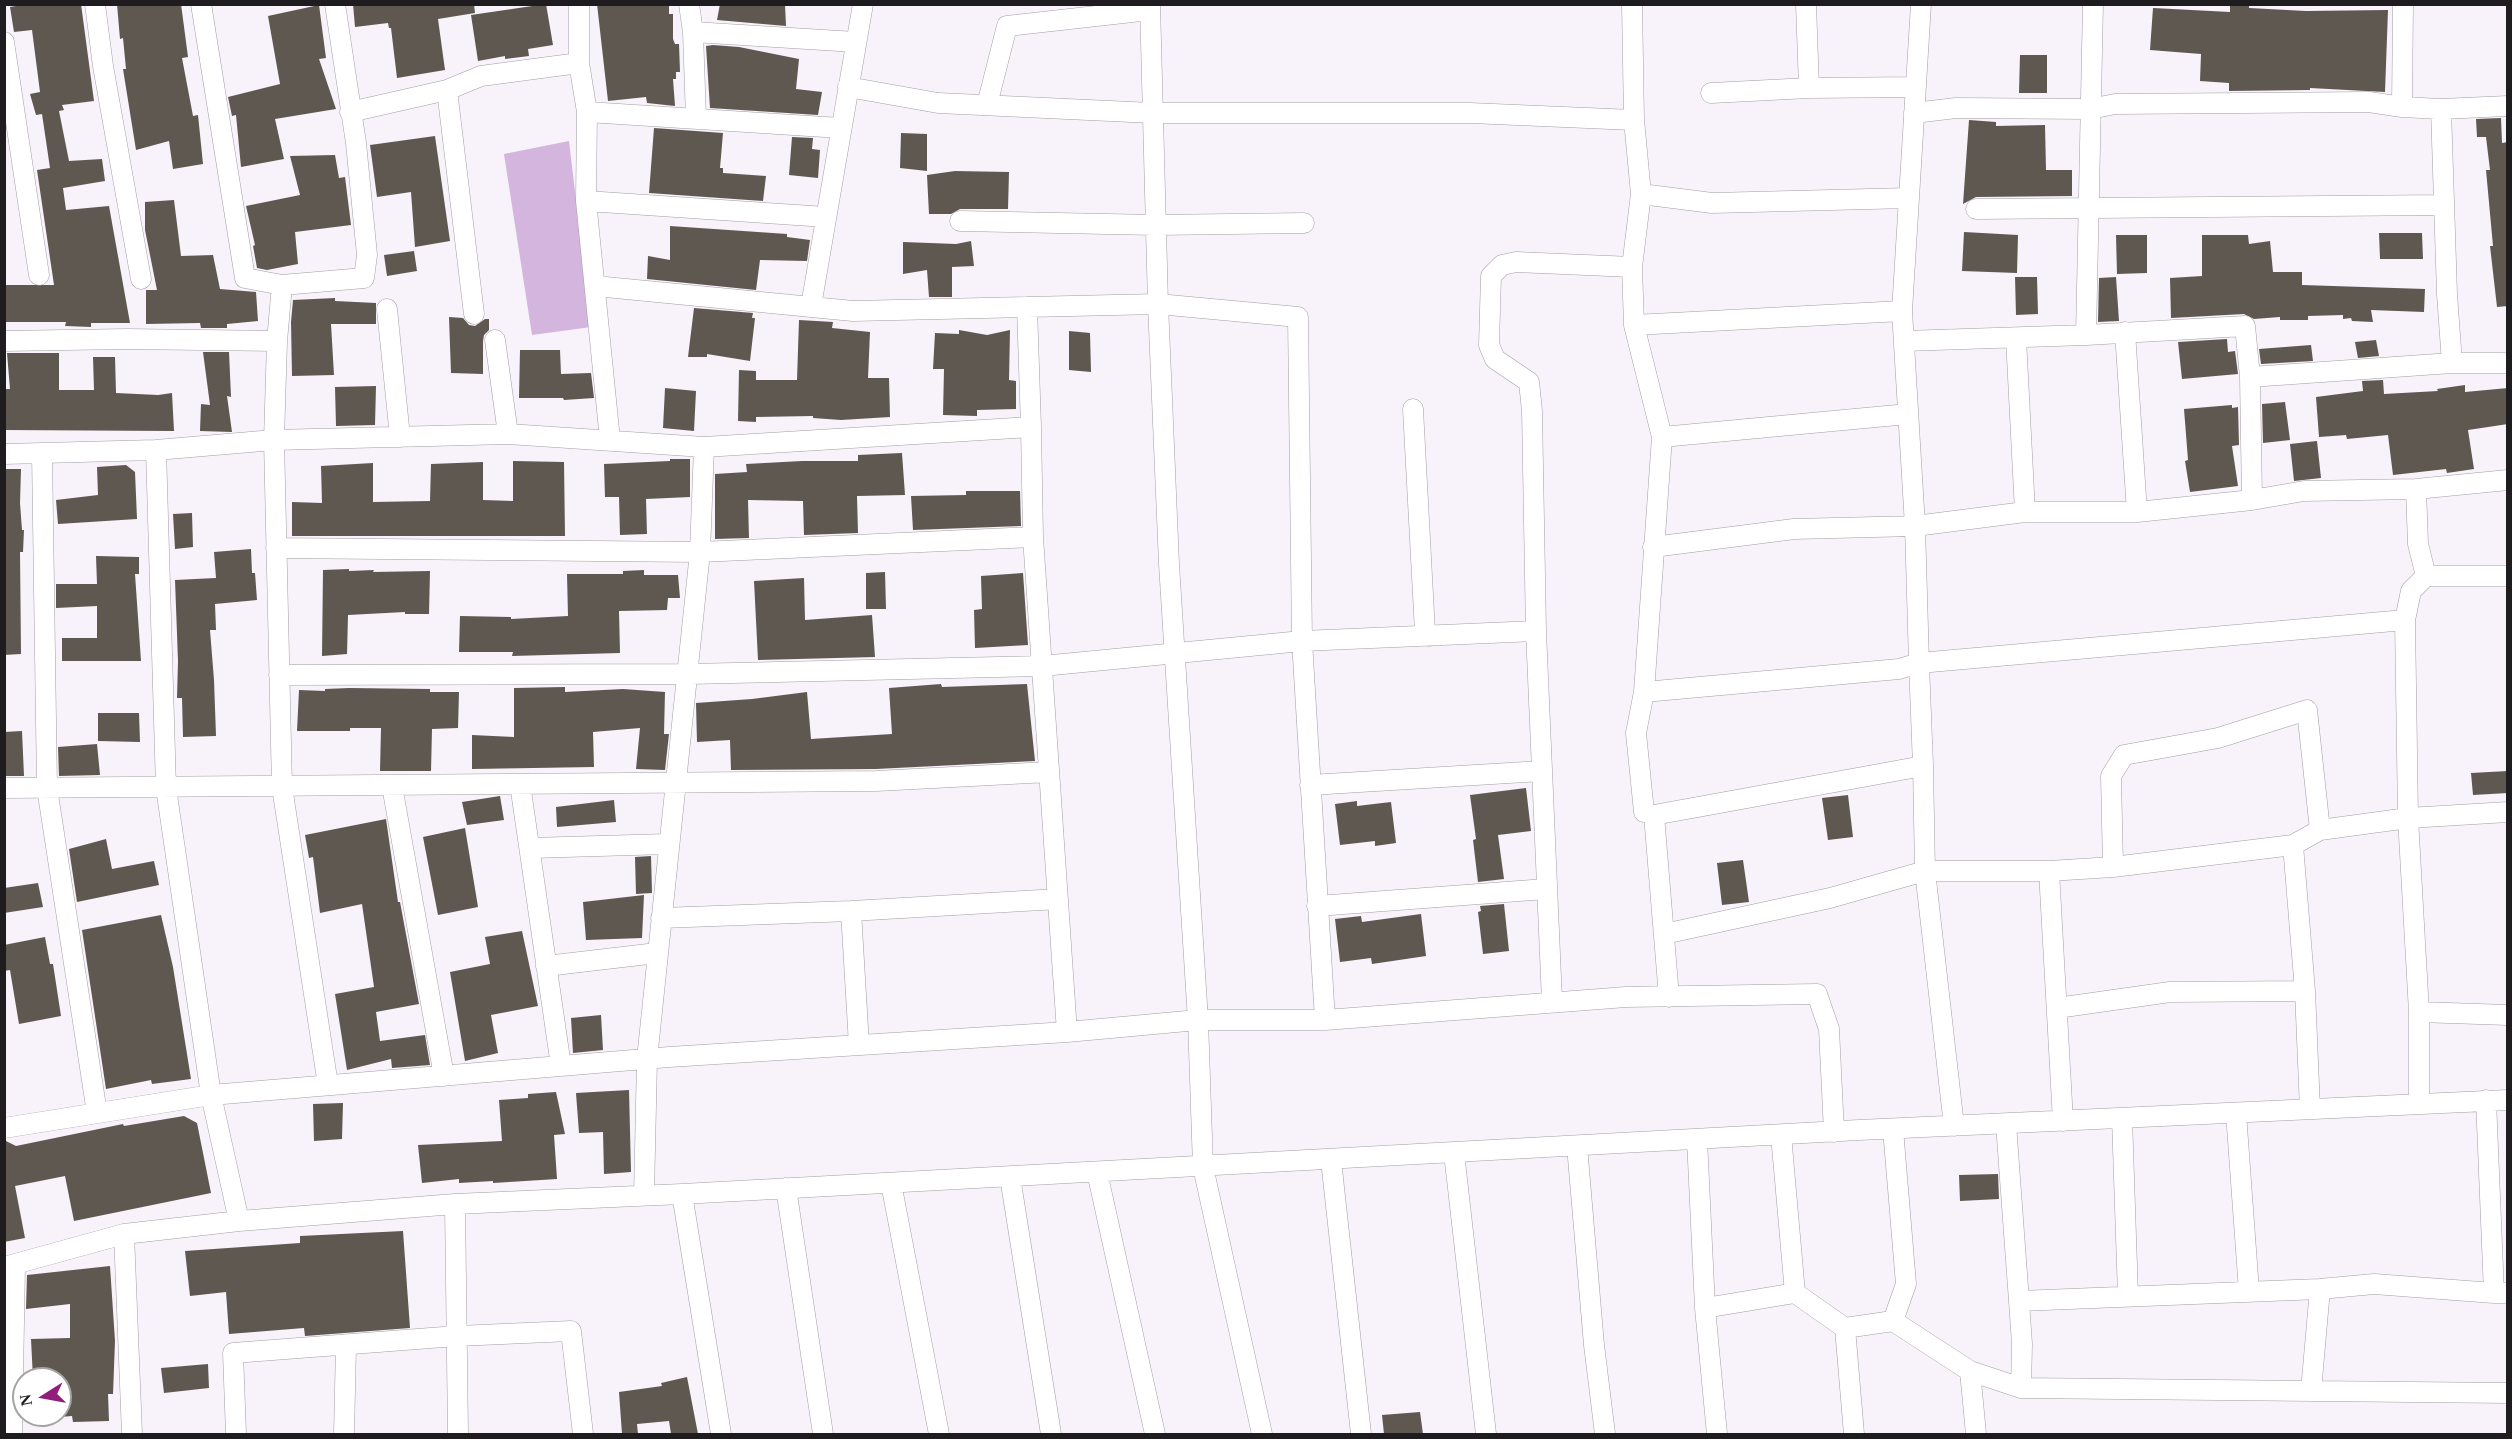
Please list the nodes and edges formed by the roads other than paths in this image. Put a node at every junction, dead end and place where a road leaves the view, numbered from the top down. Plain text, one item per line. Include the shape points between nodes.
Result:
1 (95, 4) edge
2 (201, 4) edge
3 (335, 4) edge
4 (579, 4) edge
5 (689, 4) edge
6 (863, 4) edge
7 (1632, 4) edge
8 (1806, 4) edge
9 (1921, 4) edge
10 (2093, 4) edge
11 (2403, 4) edge
12 (1150, 7) edge
13 (693, 32) junction
14 (4, 42) edge
15 (856, 42) junction
16 (579, 63) junction
17 (848, 87) junction
18 (1916, 87) junction
19 (1809, 88) junction
20 (447, 90) junction
21 (1711, 93) dead end
22 (987, 105) junction
23 (2508, 106) edge
24 (2402, 107) junction
25 (2090, 109) junction
26 (2441, 109) junction
27 (350, 112) junction
28 (587, 112) junction
29 (1153, 113) junction
30 (1914, 113) junction
31 (696, 119) junction
32 (1634, 120) junction
33 (841, 128) junction
34 (1641, 194) junction
35 (1909, 198) junction
36 (586, 201) junction
37 (2444, 205) junction
38 (2089, 207) junction
39 (1976, 209) dead end
40 (826, 217) junction
41 (960, 221) dead end
42 (1304, 223) dead end
43 (1156, 225) junction
44 (1632, 267) junction
45 (39, 275) dead end
46 (141, 279) dead end
47 (282, 285) junction
48 (595, 286) junction
49 (1158, 304) junction
50 (811, 306) junction
51 (1027, 307) junction
52 (387, 309) dead end
53 (1902, 311) junction
54 (474, 314) dead end
55 (1634, 325) junction
56 (2125, 332) junction
57 (2086, 335) junction
58 (2016, 338) junction
59 (495, 340) dead end
60 (4, 341) edge
61 (277, 341) junction
62 (1904, 341) junction
63 (2452, 363) junction
64 (2508, 363) edge
65 (2250, 377) junction
66 (1413, 409) dead end
67 (1908, 414) junction
68 (1030, 427) junction
69 (508, 434) junction
70 (400, 437) junction
71 (1662, 437) junction
72 (274, 440) junction
73 (610, 440) junction
74 (704, 447) junction
75 (156, 450) junction
76 (42, 453) junction
77 (4, 454) edge
78 (2508, 480) edge
79 (2416, 489) junction
80 (2252, 500) junction
81 (2025, 512) junction
82 (2137, 512) junction
83 (1914, 526) junction
84 (1033, 537) junction
85 (1653, 547) junction
86 (276, 548) junction
87 (700, 552) junction
88 (2426, 576) junction
89 (2508, 576) edge
90 (2405, 620) junction
91 (1536, 631) junction
92 (1429, 636) junction
93 (1302, 641) junction
94 (1174, 653) junction
95 (1919, 663) junction
96 (1042, 666) junction
97 (689, 674) junction
98 (279, 675) junction
99 (1644, 692) junction
100 (1923, 766) junction
101 (1542, 771) junction
102 (1049, 772) junction
103 (674, 782) junction
104 (520, 784) junction
105 (1310, 785) junction
106 (392, 786) junction
107 (282, 787) junction
108 (4, 788) edge
109 (46, 788) junction
110 (166, 788) junction
111 (1644, 812) dead end
112 (2508, 812) edge
113 (2408, 818) junction
114 (2320, 830) junction
115 (668, 844) junction
116 (2293, 844) junction
117 (530, 848) junction
118 (2113, 867) junction
119 (1925, 871) junction
120 (2049, 871) junction
121 (1546, 889) junction
122 (1058, 899) junction
123 (1317, 906) junction
124 (851, 911) junction
125 (661, 918) junction
126 (1664, 934) junction
127 (657, 953) junction
128 (546, 966) junction
129 (2305, 991) junction
130 (1669, 997) junction
131 (1552, 1001) junction
132 (2057, 1008) junction
133 (2419, 1012) junction
134 (2508, 1015) edge
135 (1198, 1020) junction
136 (1324, 1020) junction
137 (1067, 1032) junction
138 (859, 1045) junction
139 (647, 1059) junction
140 (561, 1066) junction
141 (444, 1076) junction
142 (328, 1085) junction
143 (211, 1095) junction
144 (2486, 1100) junction
145 (2508, 1100) edge
146 (2419, 1103) junction
147 (2310, 1109) junction
148 (97, 1113) junction
149 (2236, 1113) junction
150 (2122, 1118) junction
151 (2063, 1121) junction
152 (2007, 1124) junction
153 (1954, 1126) junction
154 (4, 1128) edge
155 (1893, 1129) junction
156 (1834, 1132) junction
157 (1781, 1135) junction
158 (1697, 1140) junction
159 (1577, 1146) junction
160 (1454, 1153) junction
161 (1331, 1160) junction
162 (1203, 1167) junction
163 (1097, 1172) junction
164 (1010, 1177) junction
165 (891, 1183) junction
166 (786, 1188) junction
167 (682, 1194) junction
168 (644, 1195) junction
169 (455, 1204) junction
170 (238, 1221) junction
171 (124, 1234) junction
172 (10, 1267) edge
173 (2320, 1289) junction
174 (2248, 1291) junction
175 (1796, 1293) junction
176 (2501, 1293) edge
177 (2128, 1296) junction
178 (2019, 1301) junction
179 (1705, 1308) junction
180 (1893, 1321) junction
181 (1845, 1328) junction
182 (457, 1336) junction
183 (346, 1346) junction
184 (1970, 1371) junction
185 (2021, 1388) junction
186 (2311, 1391) junction
187 (2508, 1394) edge
188 (12, 1434) edge
189 (132, 1434) edge
190 (236, 1434) edge
191 (344, 1434) edge
192 (458, 1434) edge
193 (583, 1434) edge
194 (722, 1434) edge
195 (823, 1434) edge
196 (939, 1434) edge
197 (1051, 1434) edge
198 (1155, 1434) edge
199 (1262, 1434) edge
200 (1361, 1434) edge
201 (1486, 1434) edge
202 (1605, 1434) edge
203 (1717, 1434) edge
204 (1854, 1434) edge
205 (1976, 1434) edge

1 - 46 street
2 - 47 street via 245,278
3 - 27 street
4 - 16 street
5 - 13 street
6 - 15 street
7 - 32 street
8 - 19 street
9 - 18 street
10 - 25 street
11 - 24 street
12 - 22 street via 1007,26
12 - 29 street
13 - 15 street
13 - 31 street
14 - 45 street
15 - 17 street
16 - 20 street via 481,76
16 - 28 street
17 - 22 street via 938,103
17 - 33 street
18 - 19 street
18 - 30 street
19 - 21 street
20 - 27 street
20 - 54 street
22 - 29 street
23 - 26 street
24 - 25 street via 2369,102 2115,104
24 - 26 street
25 - 30 street via 1956,108
25 - 38 street
26 - 37 street
27 - 47 street via 367,255 364,278
28 - 31 street
28 - 36 street
29 - 32 street via 1470,113
29 - 43 street
30 - 35 street
31 - 33 street
32 - 34 street
33 - 40 street
34 - 35 street via 1712,203
34 - 44 street
35 - 53 street
36 - 40 street
36 - 48 street
37 - 38 street
37 - 63 street
38 - 39 street
38 - 57 street
40 - 50 street
41 - 43 street
42 - 43 street
43 - 49 street
44 - 55 street
44 - 91 street via 1516,262 1502,265 1491,276 1489,345 1495,359 1529,382
47 - 61 street
48 - 50 street
48 - 73 street
49 - 51 street
49 - 93 street via 1298,317
49 - 94 street
50 - 51 street via 853,310
51 - 68 street
52 - 70 street
53 - 55 street
53 - 62 street
55 - 71 street
56 - 57 street
56 - 65 street via 2245,326
56 - 82 street
57 - 58 street
58 - 62 street
58 - 81 street
59 - 69 street
60 - 61 street
61 - 72 street
62 - 67 street
63 - 64 street
63 - 65 street
65 - 80 street
66 - 92 street via 1425,632
67 - 71 street
67 - 83 street
68 - 74 street
68 - 84 street
69 - 70 street
69 - 73 street
70 - 72 street
71 - 85 street
72 - 75 street
72 - 86 street
73 - 74 street
74 - 87 street
75 - 76 street
75 - 110 street
76 - 77 street
76 - 109 street
78 - 79 street
79 - 80 street via 2304,491
79 - 88 street via 2418,544
80 - 82 street
81 - 82 street
81 - 83 street
83 - 85 street via 1794,529
83 - 95 street
84 - 87 street
84 - 96 street
85 - 99 street
86 - 87 street
86 - 98 street
87 - 97 street
88 - 89 street
88 - 90 street via 2411,591
90 - 95 street
90 - 113 street
91 - 92 street
91 - 101 street
92 - 93 street
93 - 94 street
93 - 105 street
94 - 96 street
94 - 135 street
95 - 99 street via 1899,669
95 - 100 street
96 - 97 street
96 - 102 street
97 - 98 street
97 - 103 street
98 - 107 street
99 - 111 street via 1636,733
100 - 119 street
100 - 126 street via 1654,815
101 - 105 street
101 - 121 street
102 - 103 street via 876,781
102 - 122 street
103 - 104 street
103 - 115 street
104 - 106 street
104 - 117 street
105 - 123 street
106 - 107 street
106 - 141 street
107 - 110 street
107 - 142 street
108 - 109 street
109 - 110 street
109 - 148 street
110 - 143 street
112 - 113 street
113 - 114 street
113 - 133 street
114 - 116 street
114 - 118 street via 2307,710 2218,738 2124,754 2111,776
115 - 117 street
115 - 125 street
116 - 118 street
116 - 129 street
117 - 128 street
118 - 120 street
119 - 120 street
119 - 126 street via 1830,898
119 - 153 street
120 - 132 street
121 - 123 street
121 - 131 street
122 - 124 street
122 - 137 street
123 - 136 street
124 - 125 street
124 - 138 street
125 - 127 street
126 - 130 street
127 - 128 street
127 - 139 street
128 - 140 street
129 - 132 street via 2170,992
129 - 147 street
130 - 131 street
130 - 156 street via 1817,994 1829,1029
131 - 136 street
132 - 151 street
133 - 134 street
133 - 146 street
135 - 136 street
135 - 137 street
135 - 162 street
137 - 138 street
138 - 139 street
139 - 140 street
139 - 168 street
140 - 141 street
141 - 142 street
142 - 143 street
143 - 148 street
143 - 170 street
144 - 145 street
144 - 146 street
144 - 176 street
146 - 147 street
147 - 149 street
148 - 154 street
149 - 150 street
149 - 174 street
150 - 151 street
150 - 177 street
151 - 152 street
152 - 153 street
152 - 178 street
153 - 155 street
155 - 156 street
155 - 180 street via 1906,1284
156 - 157 street
157 - 158 street
157 - 175 street
158 - 159 street
158 - 179 street
159 - 160 street
159 - 202 street
160 - 161 street
160 - 201 street
161 - 162 street
161 - 200 street
162 - 163 street
162 - 199 street
163 - 164 street
163 - 198 street
164 - 165 street
164 - 197 street
165 - 166 street
165 - 196 street
166 - 167 street
166 - 195 street
167 - 168 street
167 - 194 street
168 - 169 street
169 - 170 street
169 - 182 street
170 - 171 street
171 - 172 street
171 - 189 street
172 - 188 street
173 - 174 street
173 - 176 street via 2374,1284
173 - 186 street
174 - 177 street
175 - 179 street
175 - 181 street
177 - 178 street
178 - 185 street
179 - 203 street
180 - 181 street
180 - 184 street
181 - 204 street
182 - 183 street
182 - 192 street
182 - 193 street via 571,1331
183 - 190 street via 233,1353
183 - 191 street
184 - 185 street
184 - 205 street
185 - 186 street
186 - 187 street

